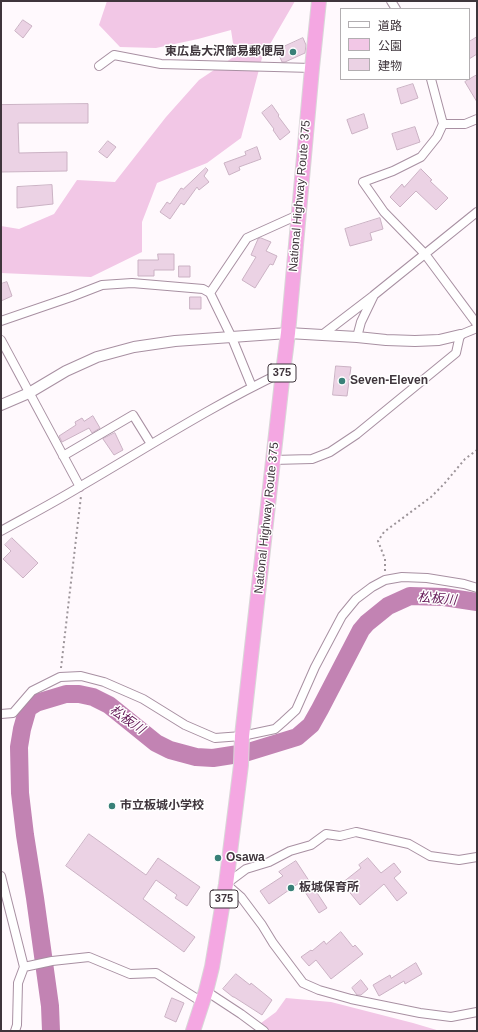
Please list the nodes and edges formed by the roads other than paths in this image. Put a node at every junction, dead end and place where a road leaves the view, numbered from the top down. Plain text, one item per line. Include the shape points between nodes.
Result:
1 (319, 1) edge
2 (99, 66) dead end
3 (312, 68) junction
4 (431, 80) edge
5 (477, 119) edge
6 (443, 124) junction
7 (477, 212) edge
8 (298, 215) junction
9 (425, 254) junction
10 (210, 293) junction
11 (374, 296) junction
12 (1, 321) edge
13 (477, 324) edge
14 (477, 328) edge
15 (288, 333) junction
16 (322, 335) junction
17 (460, 335) junction
18 (357, 337) junction
19 (232, 338) junction
20 (1, 340) edge
21 (282, 372) junction
22 (252, 386) junction
23 (29, 393) junction
24 (1, 406) edge
25 (151, 444) junction
26 (64, 456) junction
27 (273, 460) junction
28 (80, 487) junction
29 (1, 531) edge
30 (477, 588) edge
31 (1, 714) edge
32 (242, 741) junction
33 (477, 857) edge
34 (1, 876) edge
35 (226, 884) junction
36 (24, 967) junction
37 (204, 997) junction
38 (477, 1012) edge
39 (15, 1031) edge
40 (193, 1031) edge
41 (264, 1031) edge

1 - 3 highway, National Highway Route 375 / 375
2 - 3 street via 114,55 162,64
3 - 8 highway, National Highway Route 375 / 375
4 - 6 street
5 - 6 street via 464,124
6 - 9 street via 437,137 421,157 363,182 384,212
7 - 9 street
8 - 10 street via 247,238
8 - 15 highway, National Highway Route 375 / 375
9 - 11 street
9 - 13 street
10 - 12 street via 203,289 132,283 102,285
10 - 19 street
11 - 16 street
11 - 18 street via 361,322
14 - 17 street
15 - 16 street
15 - 19 street
15 - 21 highway, National Highway Route 375 / 375
16 - 18 street
17 - 18 street via 438,340 415,341
17 - 27 street via 456,353 357,434 330,452 312,459
19 - 22 street
19 - 23 street via 175,341 134,347 97,357 66,371
20 - 23 street
21 - 22 street
21 - 27 highway, National Highway Route 375 / 375
22 - 25 street
23 - 24 street
23 - 26 street
25 - 26 street via 133,415
25 - 28 street
26 - 28 street
27 - 32 highway, National Highway Route 375 / 375
28 - 29 street
30 - 32 street via 427,578 402,577 385,580 372,587 356,599 342,616 315,666 296,710 275,729
31 - 32 street via 13,713 32,691 60,677 81,676 104,682 143,699 185,725 215,738
32 - 35 highway, National Highway Route 375 / 375
33 - 35 street via 459,860 430,856 409,844 356,832 340,836 326,834 311,845 246,869
34 - 36 street
35 - 37 highway, National Highway Route 375 / 375 via 212,967
35 - 38 street via 241,897 303,983 351,999 420,1013 450,1017
36 - 37 street via 90,957 130,974 156,973
36 - 39 street via 18,983
37 - 40 highway, National Highway Route 375 / 375
37 - 41 street via 241,1014

